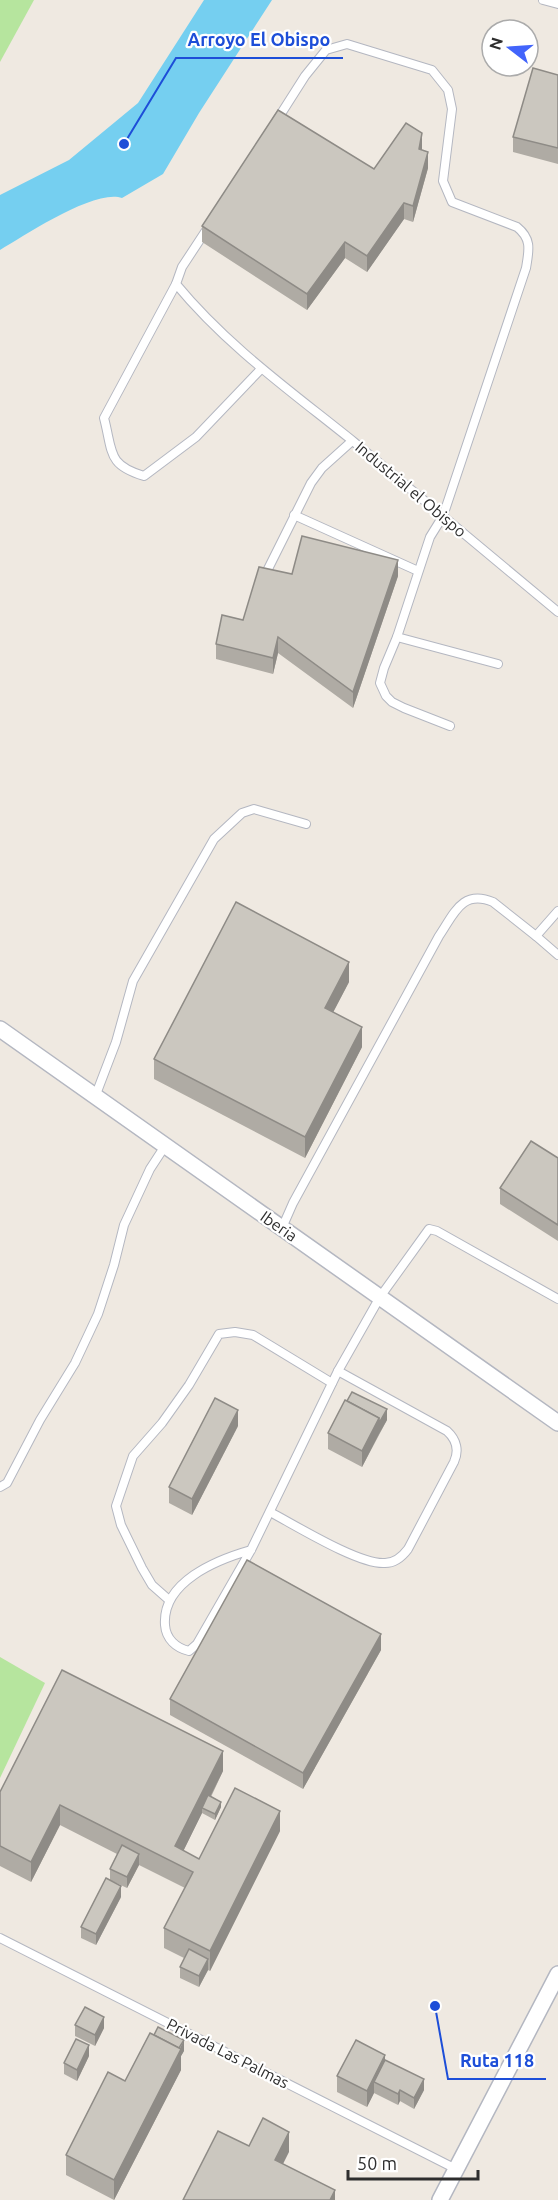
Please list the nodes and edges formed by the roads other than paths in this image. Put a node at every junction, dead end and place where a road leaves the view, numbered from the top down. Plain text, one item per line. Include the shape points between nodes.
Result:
1 (543, 0) edge
2 (558, 4) edge
3 (273, 126) edge
4 (215, 217) edge
5 (176, 284) junction
6 (261, 369) junction
7 (352, 441) junction
8 (294, 515) junction
9 (443, 516) junction
10 (418, 571) junction
11 (264, 577) edge
12 (558, 612) edge
13 (397, 637) junction
14 (498, 664) dead end
15 (450, 726) dead end
16 (306, 824) dead end
17 (558, 911) edge
18 (536, 936) junction
19 (558, 955) edge
20 (0, 1029) edge
21 (95, 1097) junction
22 (165, 1146) junction
23 (282, 1228) junction
24 (380, 1297) junction
25 (558, 1299) edge
26 (338, 1371) junction
27 (332, 1383) junction
28 (558, 1423) edge
29 (0, 1486) edge
30 (270, 1512) junction
31 (251, 1550) junction
32 (169, 1600) junction
33 (0, 1938) edge
34 (558, 1974) edge
35 (456, 2169) junction
36 (440, 2200) edge

1 - 2 lane
3 - 9 lane via 326,50 347,44 432,70 448,90 452,109 443,181 452,202 517,227 528,239 526,268
4 - 5 lane via 182,267
5 - 6 lane, Industrial el Obispo
5 - 6 lane via 104,418 115,461 144,476 196,437
6 - 7 lane, Industrial el Obispo
7 - 8 lane via 322,468
7 - 9 lane, Industrial el Obispo
8 - 10 lane
8 - 11 lane
9 - 10 lane via 430,537
9 - 12 lane, Industrial el Obispo
10 - 13 lane
13 - 14 lane
13 - 15 lane via 381,677 386,696 404,708
16 - 21 lane via 254,809 242,813 214,839 133,981
17 - 18 lane
18 - 19 lane
18 - 23 lane via 493,902 474,898 464,901 434,947
20 - 21 street, Iberia
21 - 22 street, Iberia
22 - 23 street, Iberia
22 - 29 lane via 124,1225 98,1314 75,1363 7,1483
23 - 24 street, Iberia
24 - 25 lane via 429,1229
24 - 26 lane
24 - 28 street, Iberia
26 - 27 lane
26 - 30 lane via 447,1431 457,1448 454,1462 408,1549 387,1563 356,1556
27 - 30 lane
27 - 32 lane via 253,1335 219,1334 189,1385 133,1456 116,1506 142,1568 152,1585
30 - 31 lane
31 - 32 lane via 216,1563 178,1588
31 - 32 lane via 197,1644 189,1651 173,1642 166,1630
33 - 35 lane, Privada Las Palmas
34 - 35 street
35 - 36 street

